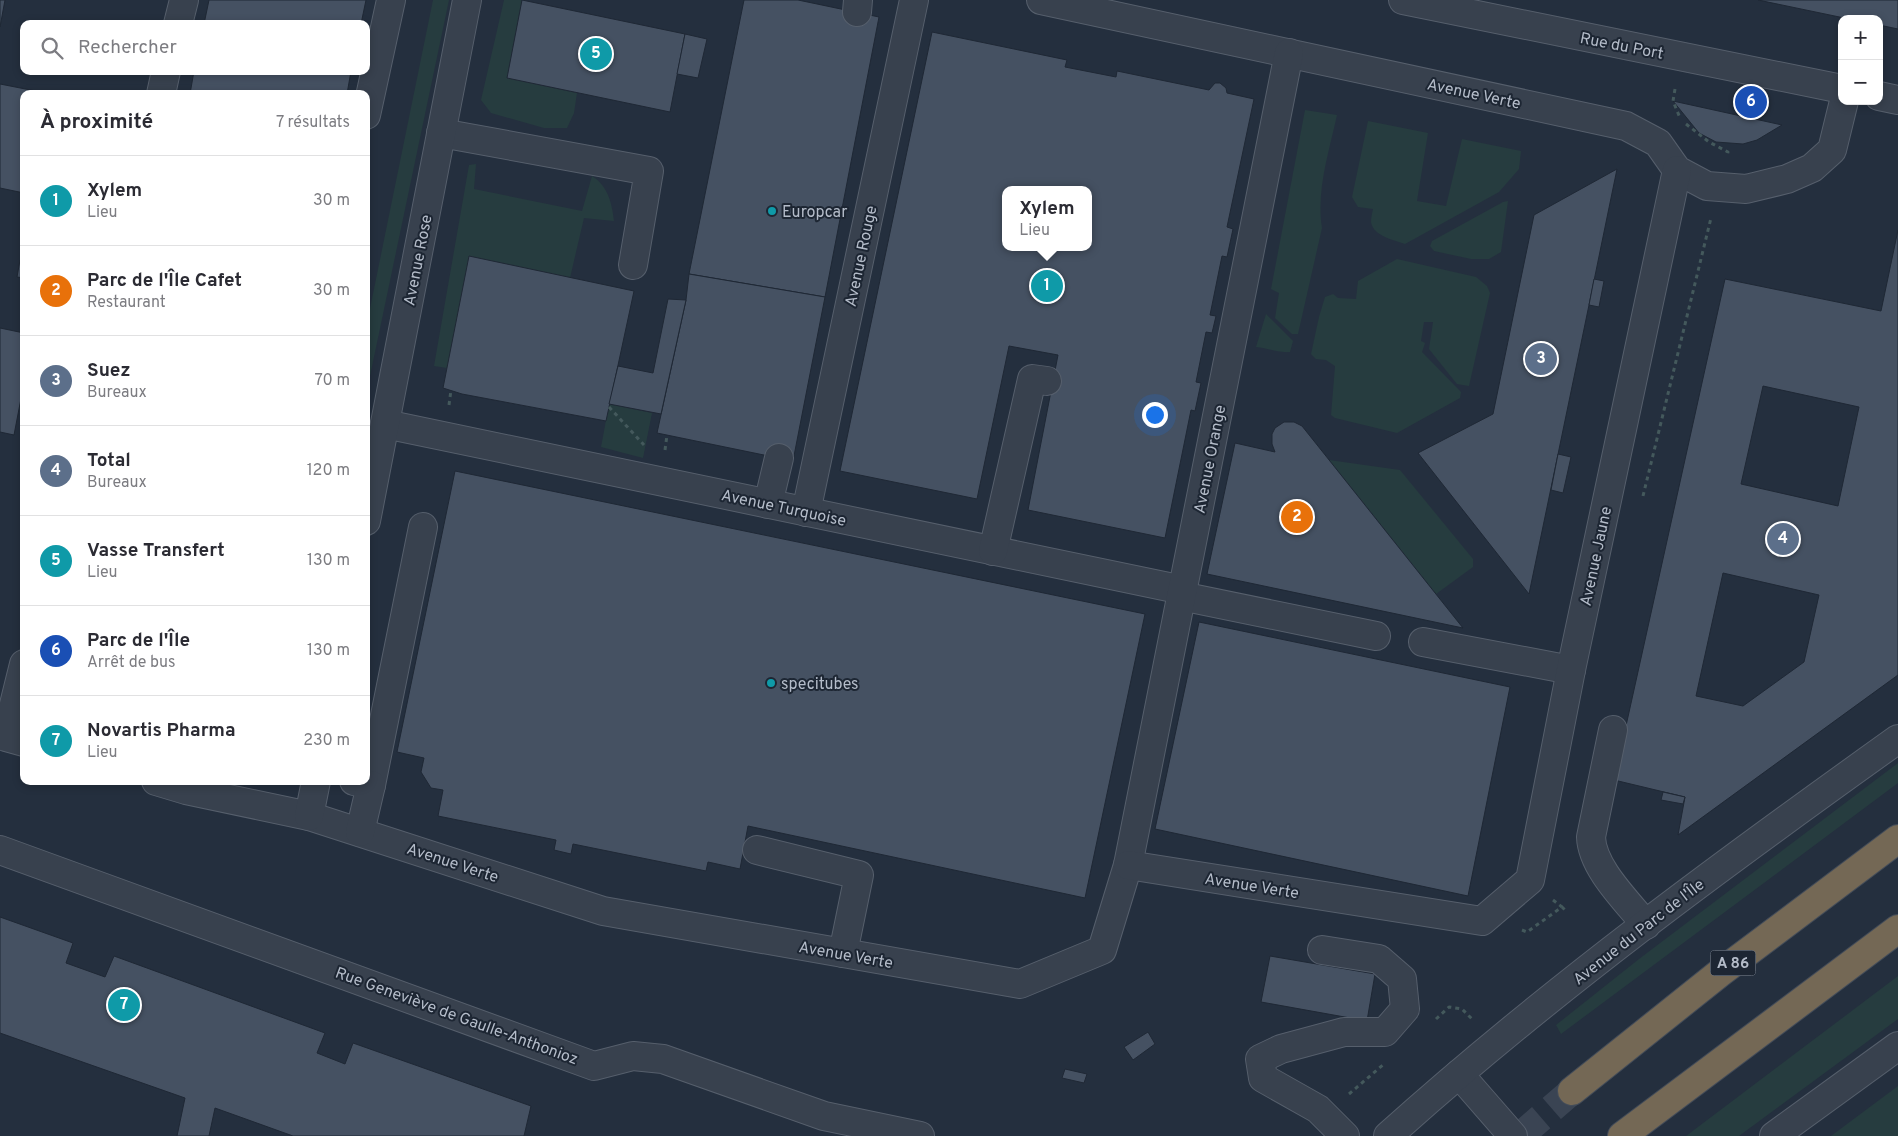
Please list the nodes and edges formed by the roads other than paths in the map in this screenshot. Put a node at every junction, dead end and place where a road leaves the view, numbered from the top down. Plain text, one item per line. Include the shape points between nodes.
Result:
1 (184, 0) edge
2 (391, 0) edge
3 (467, 0) edge
4 (914, 0) edge
5 (1041, 0) edge
6 (1403, 0) edge
7 (179, 20) edge
8 (1289, 53) junction
9 (165, 75) edge
10 (1838, 88) edge
11 (162, 90) edge
12 (370, 97) edge
13 (1883, 97) edge
14 (1898, 100) edge
15 (1843, 105) edge
16 (441, 133) junction
17 (1676, 170) junction
18 (633, 265) dead end
19 (1047, 381) dead end
20 (385, 424) junction
21 (779, 458) dead end
22 (370, 500) edge
23 (768, 504) junction
24 (806, 512) junction
25 (423, 527) dead end
26 (993, 551) junction
27 (1182, 593) junction
28 (1376, 636) dead end
29 (1423, 642) dead end
30 (1571, 670) junction
31 (20, 697) edge
32 (1613, 730) dead end
33 (15, 739) edge
34 (1898, 739) edge
35 (370, 749) edge
36 (169, 785) edge
37 (315, 785) edge
38 (362, 785) edge
39 (220, 789) edge
40 (309, 816) junction
41 (360, 832) junction
42 (1898, 839) edge
43 (0, 850) edge
44 (757, 850) dead end
45 (1128, 865) junction
46 (1482, 921) joint
47 (1646, 925) junction
48 (1898, 929) edge
49 (1322, 950) dead end
50 (843, 953) junction
51 (1898, 1046) edge
52 (1459, 1074) junction
53 (1572, 1091) tunnel mouth
54 (920, 1136) edge
55 (1345, 1136) edge
56 (1388, 1136) edge
57 (1513, 1136) edge
58 (1622, 1136) edge
59 (1774, 1136) edge

1 - 7 street
2 - 12 street
3 - 16 street, Avenue Rose
4 - 24 street, Avenue Rouge
5 - 8 street, Avenue Verte
6 - 10 street, Rue du Port
8 - 17 street, Avenue Verte via 1626,126 1658,143
8 - 27 street, Avenue Orange
9 - 11 street
13 - 14 street
15 - 17 street, Avenue Verte via 1832,150 1812,168 1787,179 1746,189 1718,187 1707,186
16 - 18 street via 649,171
16 - 20 street, Avenue Rose
17 - 30 street, Avenue Jaune
19 - 26 street via 1032,379
20 - 22 street, Avenue Rose
20 - 23 street, Avenue Turquoise
21 - 23 street
23 - 24 street, Avenue Turquoise
24 - 26 street, Avenue Turquoise
25 - 35 street
26 - 27 street, Avenue Turquoise
27 - 28 street, Avenue Turquoise
27 - 45 street, Avenue Orange
29 - 30 street
30 - 46 street, Avenue Jaune via 1530,880
31 - 33 street
32 - 47 street via 1591,846 1610,881
34 - 47 street, Avenue du Parc de l'Île via 1737,854
36 - 39 street, Avenue Verte via 186,790
37 - 40 street
38 - 41 street
39 - 40 street, Avenue Verte
40 - 41 street, Avenue Verte
41 - 50 street, Avenue Verte via 603,911
42 - 53 highway, A 86
43 - 54 street, Rue Geneviève de Gaulle-Anthonioz via 594,1066 633,1056 663,1058 824,1116
44 - 50 street via 859,875
45 - 46 street, Avenue Verte
45 - 50 street, Avenue Verte via 1102,950 1020,984
47 - 52 street, Avenue du Parc de l'Île
48 - 58 highway
49 - 55 street via 1379,959 1402,979 1405,1009 1384,1032 1344,1032 1281,1049 1260,1059 1264,1078 1318,1109
51 - 59 street
52 - 56 street, Avenue du Parc de l'Île
52 - 57 street

